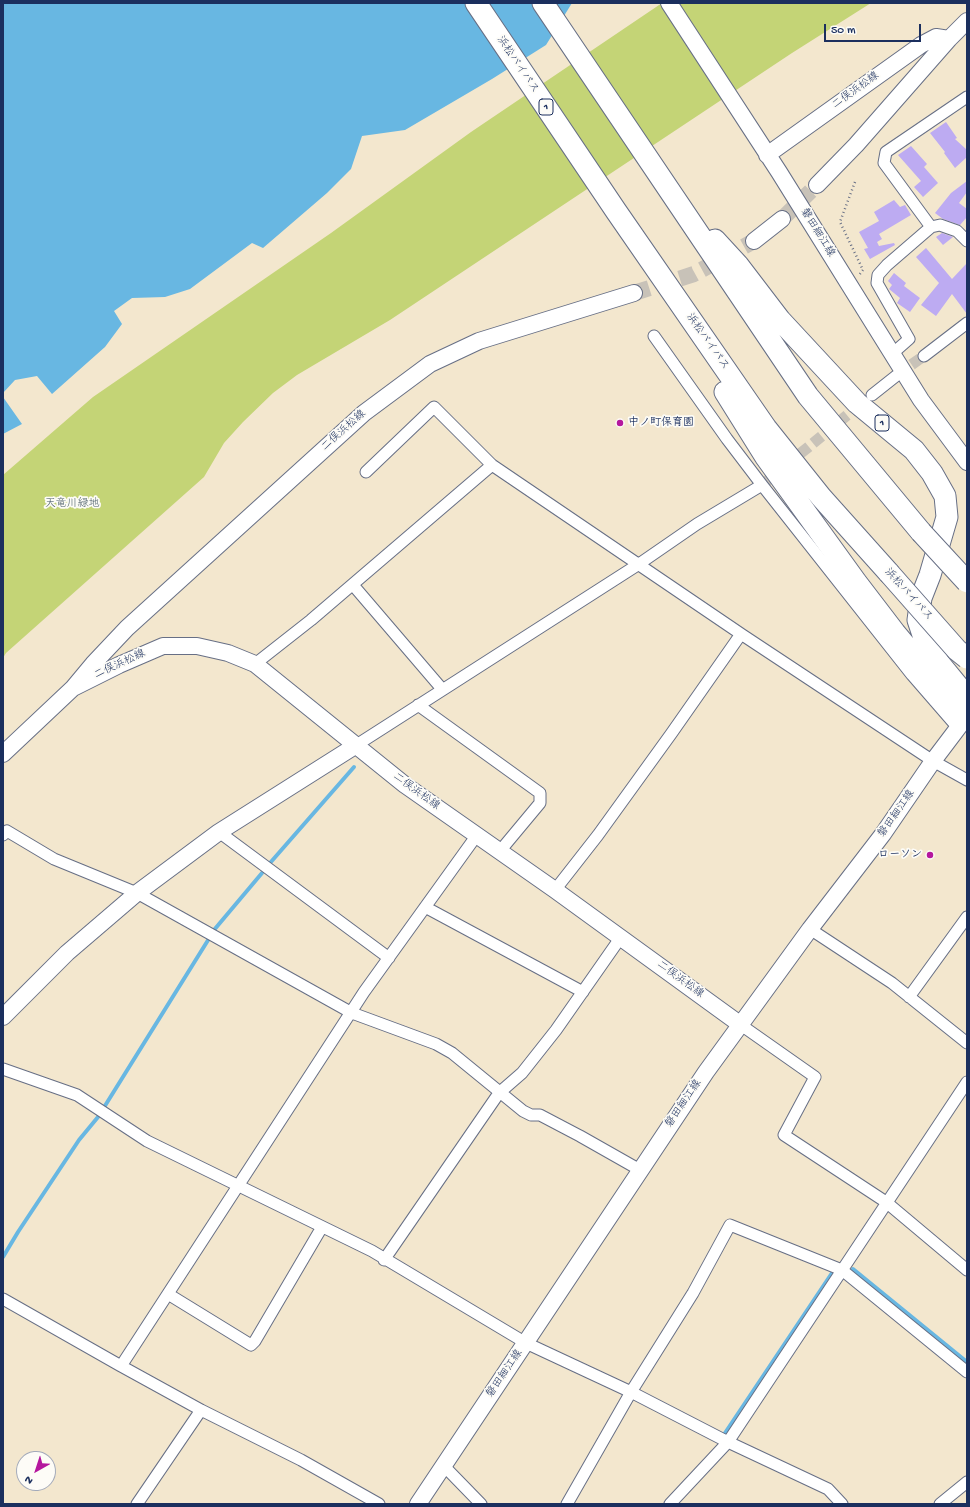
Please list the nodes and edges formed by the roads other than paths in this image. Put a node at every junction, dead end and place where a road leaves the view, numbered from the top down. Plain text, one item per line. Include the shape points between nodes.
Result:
1 (476, 3) edge
2 (543, 3) edge
3 (669, 3) edge
4 (967, 21) edge
5 (949, 39) junction
6 (967, 97) edge
7 (767, 155) junction
8 (817, 185) tunnel mouth
9 (669, 189) junction
10 (616, 211) junction
11 (782, 219) tunnel mouth
12 (931, 227) junction
13 (754, 241) tunnel mouth
14 (967, 241) edge
15 (634, 293) tunnel mouth
16 (967, 323) edge
17 (654, 336) dead end
18 (892, 354) junction
19 (924, 356) tunnel mouth
20 (896, 376) tunnel mouth
21 (872, 395) tunnel mouth
22 (967, 462) edge
23 (492, 465) junction
24 (366, 472) dead end
25 (762, 485) junction
26 (639, 564) junction
27 (967, 582) edge
28 (353, 585) junction
29 (741, 634) junction
30 (967, 658) edge
31 (255, 664) junction
32 (73, 688) junction
33 (442, 689) junction
34 (967, 697) edge
35 (418, 705) junction
36 (964, 720) edge
37 (355, 746) junction
38 (3, 754) edge
39 (933, 761) junction
40 (967, 780) edge
41 (219, 832) junction
42 (3, 835) edge
43 (477, 835) junction
44 (500, 851) junction
45 (555, 890) junction
46 (137, 893) junction
47 (425, 907) junction
48 (967, 917) edge
49 (810, 929) junction
50 (621, 937) junction
51 (389, 958) junction
52 (584, 992) junction
53 (909, 997) junction
54 (352, 1013) junction
55 (3, 1018) edge
56 (741, 1025) junction
57 (967, 1043) edge
58 (3, 1070) edge
59 (967, 1082) edge
60 (499, 1093) junction
61 (640, 1170) junction
62 (239, 1186) junction
63 (886, 1202) junction
64 (322, 1227) junction
65 (384, 1260) junction
66 (842, 1270) junction
67 (967, 1270) edge
68 (168, 1294) junction
69 (3, 1299) edge
70 (526, 1343) junction
71 (121, 1366) junction
72 (967, 1372) edge
73 (631, 1392) junction
74 (201, 1410) junction
75 (728, 1442) junction
76 (444, 1466) junction
77 (967, 1482) edge
78 (138, 1504) edge
79 (379, 1504) edge
80 (418, 1504) edge
81 (481, 1504) edge
82 (566, 1504) edge
83 (670, 1504) edge
84 (842, 1504) edge
85 (940, 1504) edge

1 - 10 highway, 浜松バイパス / 1
2 - 9 highway, 1
3 - 7 main road, 磐田細江線
4 - 5 main road
5 - 7 main road, 二俣浜松線 via 936,37 921,45
5 - 8 main road via 856,145
6 - 12 street via 886,152 884,163
7 - 18 main road, 磐田細江線
9 - 27 highway, 1, bridge via 808,396 921,532
9 - 34 highway, 1 via 738,266 780,320 857,403 914,450 932,473 945,496 947,517 921,598 918,620 924,638
10 - 30 highway, 浜松バイパス / 1, bridge via 766,428 821,497
10 - 36 highway, 1 via 774,469 886,622
11 - 13 main road
12 - 14 street via 940,225 957,231
12 - 18 street via 878,275 878,283 909,339
15 - 32 main road, 二俣浜松線 via 479,341 430,364 364,413 241,524 127,628
16 - 19 street
17 - 25 street
18 - 22 main road, 磐田細江線 via 921,400
20 - 21 street
23 - 24 street via 434,407
23 - 26 street
23 - 28 street
25 - 26 street via 697,524
25 - 36 street via 912,675
26 - 29 street
26 - 33 street
28 - 31 street
28 - 33 street
29 - 39 street
29 - 45 street via 598,835
31 - 32 main road, 二俣浜松線 via 228,653 197,646 163,646
31 - 37 main road, 二俣浜松線
32 - 38 main road, 二俣浜松線
33 - 35 street
35 - 37 street
35 - 44 street via 540,793 540,803
36 - 39 main road, 磐田細江線
37 - 41 main road
37 - 43 main road, 二俣浜松線 via 405,786
39 - 40 street
39 - 49 main road, 磐田細江線 via 883,834
41 - 46 main road
41 - 51 street
42 - 46 street via 7,831 54,859
43 - 44 main road, 二俣浜松線
43 - 47 street
44 - 45 main road, 二俣浜松線
45 - 50 main road, 二俣浜松線
46 - 54 street
46 - 55 main road via 67,953
47 - 51 street
47 - 52 street
48 - 53 street
49 - 53 street
49 - 56 main road, 磐田細江線
50 - 52 street
50 - 56 main road, 二俣浜松線
51 - 54 street
52 - 60 street via 522,1073
53 - 57 street
54 - 60 street via 436,1044 452,1053
54 - 62 street
56 - 61 main road, 磐田細江線
56 - 63 street via 815,1077 784,1135
58 - 62 street via 77,1095 147,1141
59 - 63 street
60 - 61 street via 523,1111 531,1115 540,1115
60 - 65 street
61 - 70 main road, 磐田細江線
62 - 64 street
62 - 68 street
63 - 66 street
63 - 67 street
64 - 65 street via 372,1251
64 - 68 street via 256,1341 251,1345
65 - 70 street
66 - 72 street
66 - 73 street via 730,1225 693,1293
66 - 75 street
68 - 71 street
69 - 71 street
70 - 73 street
70 - 76 main road, 磐田細江線
71 - 74 street
73 - 75 street
73 - 82 street
74 - 78 street
74 - 79 street via 301,1460
75 - 83 street
75 - 84 street via 828,1489
76 - 80 main road, 磐田細江線
76 - 81 street
77 - 85 street

